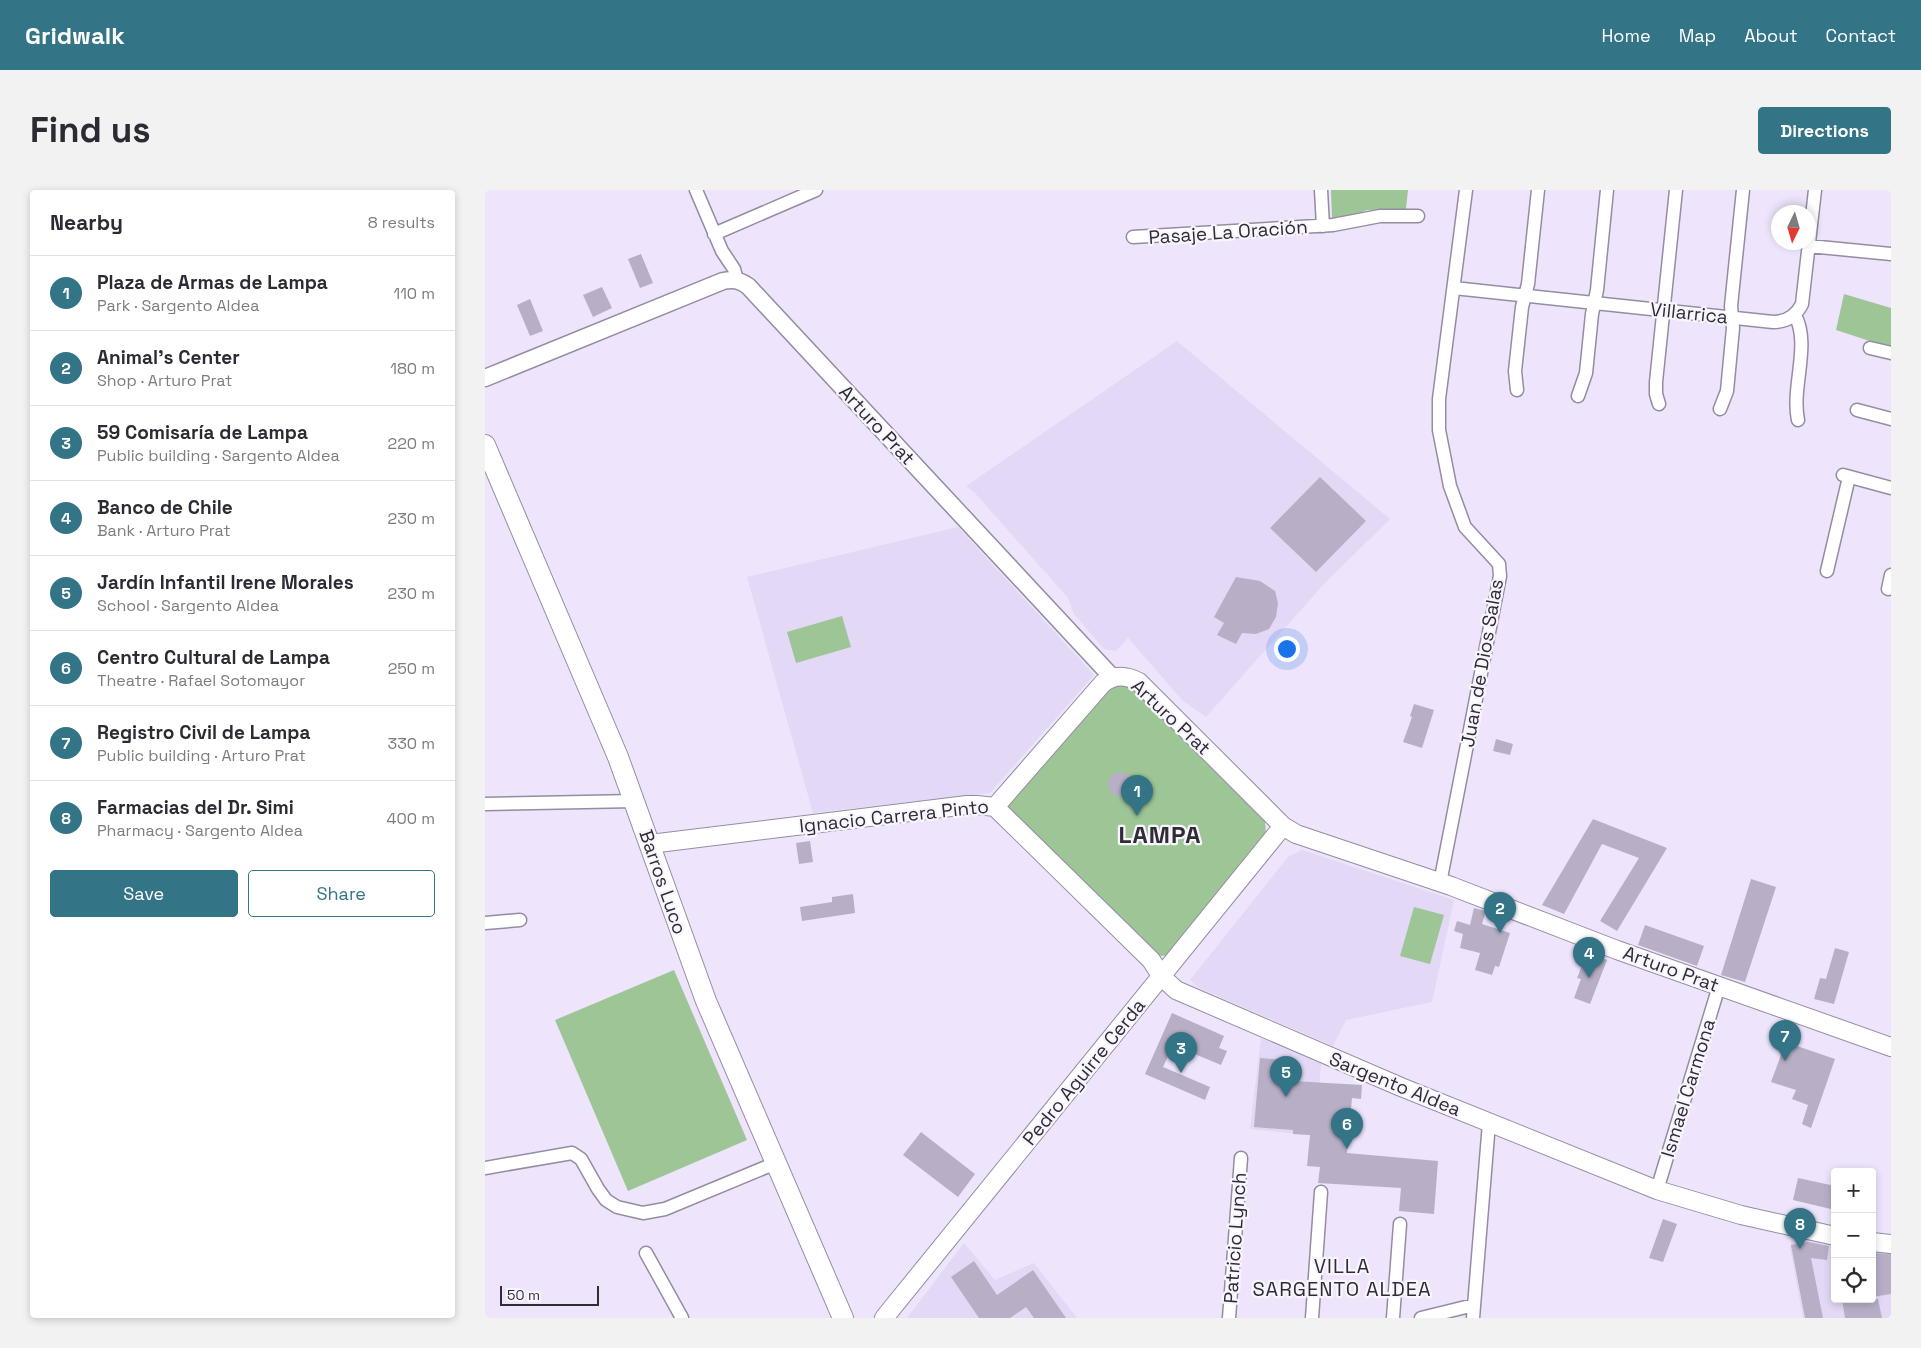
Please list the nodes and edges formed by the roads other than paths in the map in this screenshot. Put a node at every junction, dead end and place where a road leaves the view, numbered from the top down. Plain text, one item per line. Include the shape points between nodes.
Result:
1 (696, 190) edge
2 (816, 190) edge
3 (1321, 190) edge
4 (1466, 190) edge
5 (1538, 190) edge
6 (1607, 190) edge
7 (1676, 190) edge
8 (1743, 190) edge
9 (1815, 190) edge
10 (1813, 205) edge
11 (1418, 216) dead end
12 (1323, 226) junction
13 (714, 234) junction
14 (1133, 238) dead end
15 (1816, 247) edge
16 (1809, 250) edge
17 (1891, 254) edge
18 (737, 280) junction
19 (1454, 288) junction
20 (1525, 295) junction
21 (1595, 303) junction
22 (1663, 310) junction
23 (1795, 315) junction
24 (1732, 317) junction
25 (1870, 348) dead end
26 (1891, 353) edge
27 (485, 378) edge
28 (1517, 390) dead end
29 (1578, 396) dead end
30 (1659, 404) dead end
31 (1720, 409) dead end
32 (1857, 410) dead end
33 (1891, 419) edge
34 (1798, 420) dead end
35 (485, 445) edge
36 (1891, 488) edge
37 (1827, 571) dead end
38 (1891, 575) edge
39 (1888, 589) dead end
40 (1112, 677) junction
41 (635, 801) junction
42 (485, 804) edge
43 (995, 807) junction
44 (1283, 826) junction
45 (650, 844) junction
46 (1440, 883) junction
47 (520, 920) dead end
48 (485, 923) edge
49 (1162, 978) junction
50 (1719, 986) junction
51 (1891, 1047) edge
52 (1489, 1123) junction
53 (1241, 1158) dead end
54 (776, 1163) junction
55 (485, 1168) edge
56 (1657, 1190) junction
57 (1321, 1192) dead end
58 (1400, 1224) dead end
59 (1831, 1235) edge
60 (1876, 1242) edge
61 (1891, 1244) edge
62 (646, 1253) dead end
63 (1473, 1312) edge
64 (682, 1318) edge
65 (843, 1318) edge
66 (884, 1318) edge
67 (1229, 1318) edge
68 (1312, 1318) edge
69 (1393, 1318) edge
70 (1421, 1318) edge

1 - 13 street
2 - 13 street
3 - 12 street
4 - 19 street, Juan de Dios Salas
5 - 20 street
6 - 21 street
7 - 22 street
8 - 24 street
9 - 10 street
11 - 12 street, Pasaje La Oración via 1380,216
12 - 14 street, Pasaje La Oración
13 - 18 street via 735,269
15 - 17 street
16 - 23 street via 1804,297
18 - 27 street via 723,281
18 - 40 street, Arturo Prat via 748,286
19 - 20 street, Villarrica
19 - 46 street, Juan de Dios Salas via 1439,399 1440,443 1450,486 1465,527 1499,564 1500,576
20 - 21 street, Villarrica
20 - 28 street via 1515,371
21 - 22 street, Villarrica
21 - 29 street via 1586,373
22 - 24 street, Villarrica
22 - 30 street via 1655,388
23 - 24 street, Villarrica via 1779,322
23 - 34 street via 1801,334 1795,405
24 - 31 street via 1727,391
25 - 26 street
32 - 33 street
35 - 41 main road, Barros Luco
36 - 37 street via 1846,476
38 - 39 street
40 - 43 main road, Ignacio Carrera Pinto via 1103,683
40 - 44 main road, Arturo Prat via 1127,677 1139,682
41 - 42 street
41 - 45 main road, Barros Luco
43 - 45 main road, Ignacio Carrera Pinto via 967,805
43 - 49 main road, Sargento Aldea via 1151,960
44 - 46 main road, Arturo Prat via 1305,838
44 - 49 main road, Pedro Aguirre Cerda
45 - 54 main road, Barros Luco via 703,992
46 - 50 main road, Arturo Prat
47 - 48 street
49 - 52 main road, Sargento Aldea via 1176,990 1216,1008
49 - 66 main road, Pedro Aguirre Cerda
50 - 51 main road, Arturo Prat
50 - 56 street, Ismael Carmona
52 - 56 main road, Sargento Aldea
52 - 63 street
53 - 67 street, Patricio Lynch
54 - 55 street via 665,1209 643,1213 617,1207 606,1200 581,1159 572,1152
54 - 65 main road, Barros Luco
56 - 59 main road, Sargento Aldea via 1741,1215
57 - 68 street
58 - 69 street
60 - 61 main road
62 - 64 street
63 - 70 street

